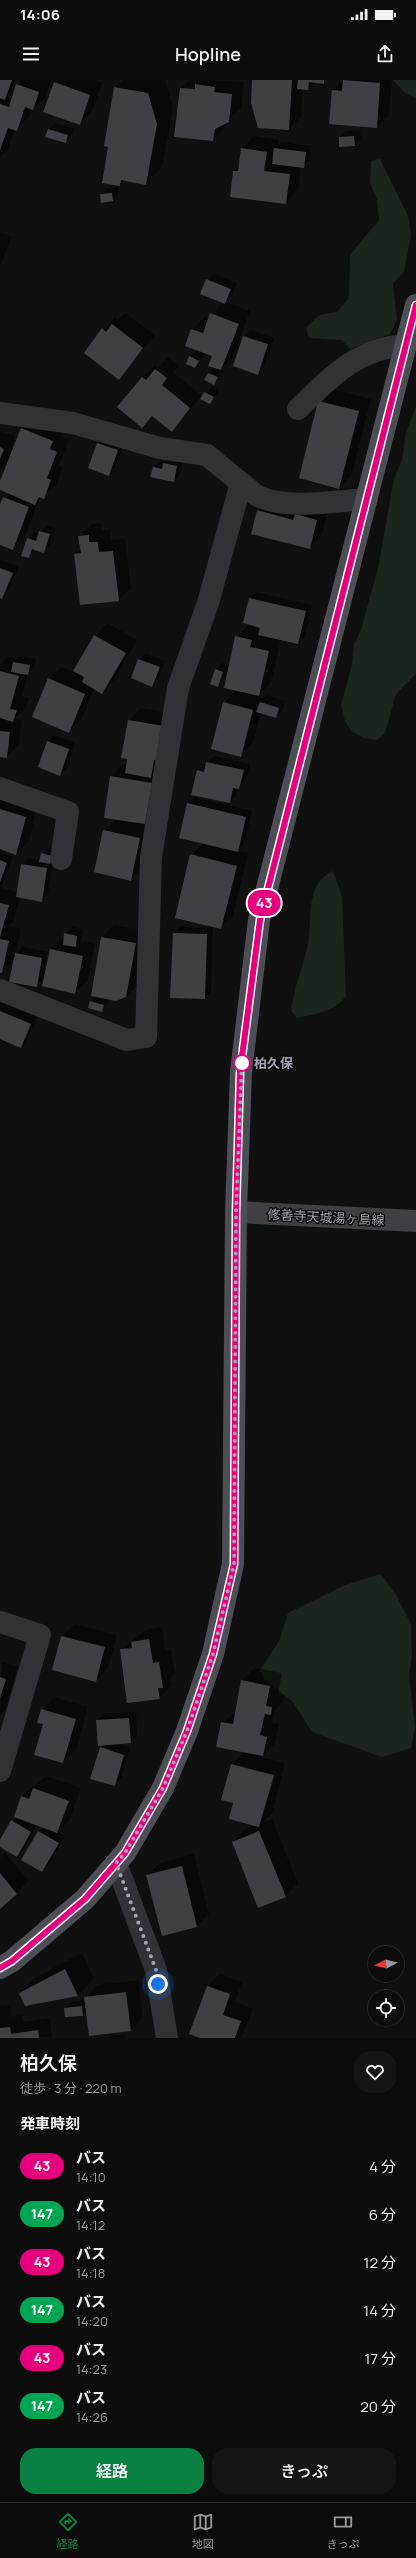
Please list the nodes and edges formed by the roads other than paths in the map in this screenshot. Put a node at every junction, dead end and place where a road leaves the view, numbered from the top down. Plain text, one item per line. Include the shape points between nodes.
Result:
1 (416, 305) edge
2 (406, 345) junction
3 (298, 409) dead end
4 (0, 413) edge
5 (241, 483) junction
6 (367, 499) junction
7 (0, 788) edge
8 (61, 859) dead end
9 (0, 990) edge
10 (236, 1212) junction
11 (416, 1221) edge
12 (0, 1622) edge
13 (0, 1772) edge
14 (116, 1863) junction
15 (0, 1968) edge
16 (167, 2038) edge

1 - 2 main road
2 - 3 street via 388,346 355,359 339,369
2 - 6 main road
4 - 5 street via 73,423 160,448 207,455
5 - 6 street via 258,496 276,501 307,503
5 - 9 street via 208,603 178,688 151,857 146,1037 127,1040
6 - 10 main road via 260,920 240,1072
7 - 8 street via 68,812
10 - 11 main road, 修善寺天城湯ヶ島線
10 - 14 main road via 234,1564 213,1654 187,1731 163,1788 125,1853
12 - 13 street via 40,1635
14 - 15 main road via 85,1899 12,1961
14 - 16 street via 156,1970

